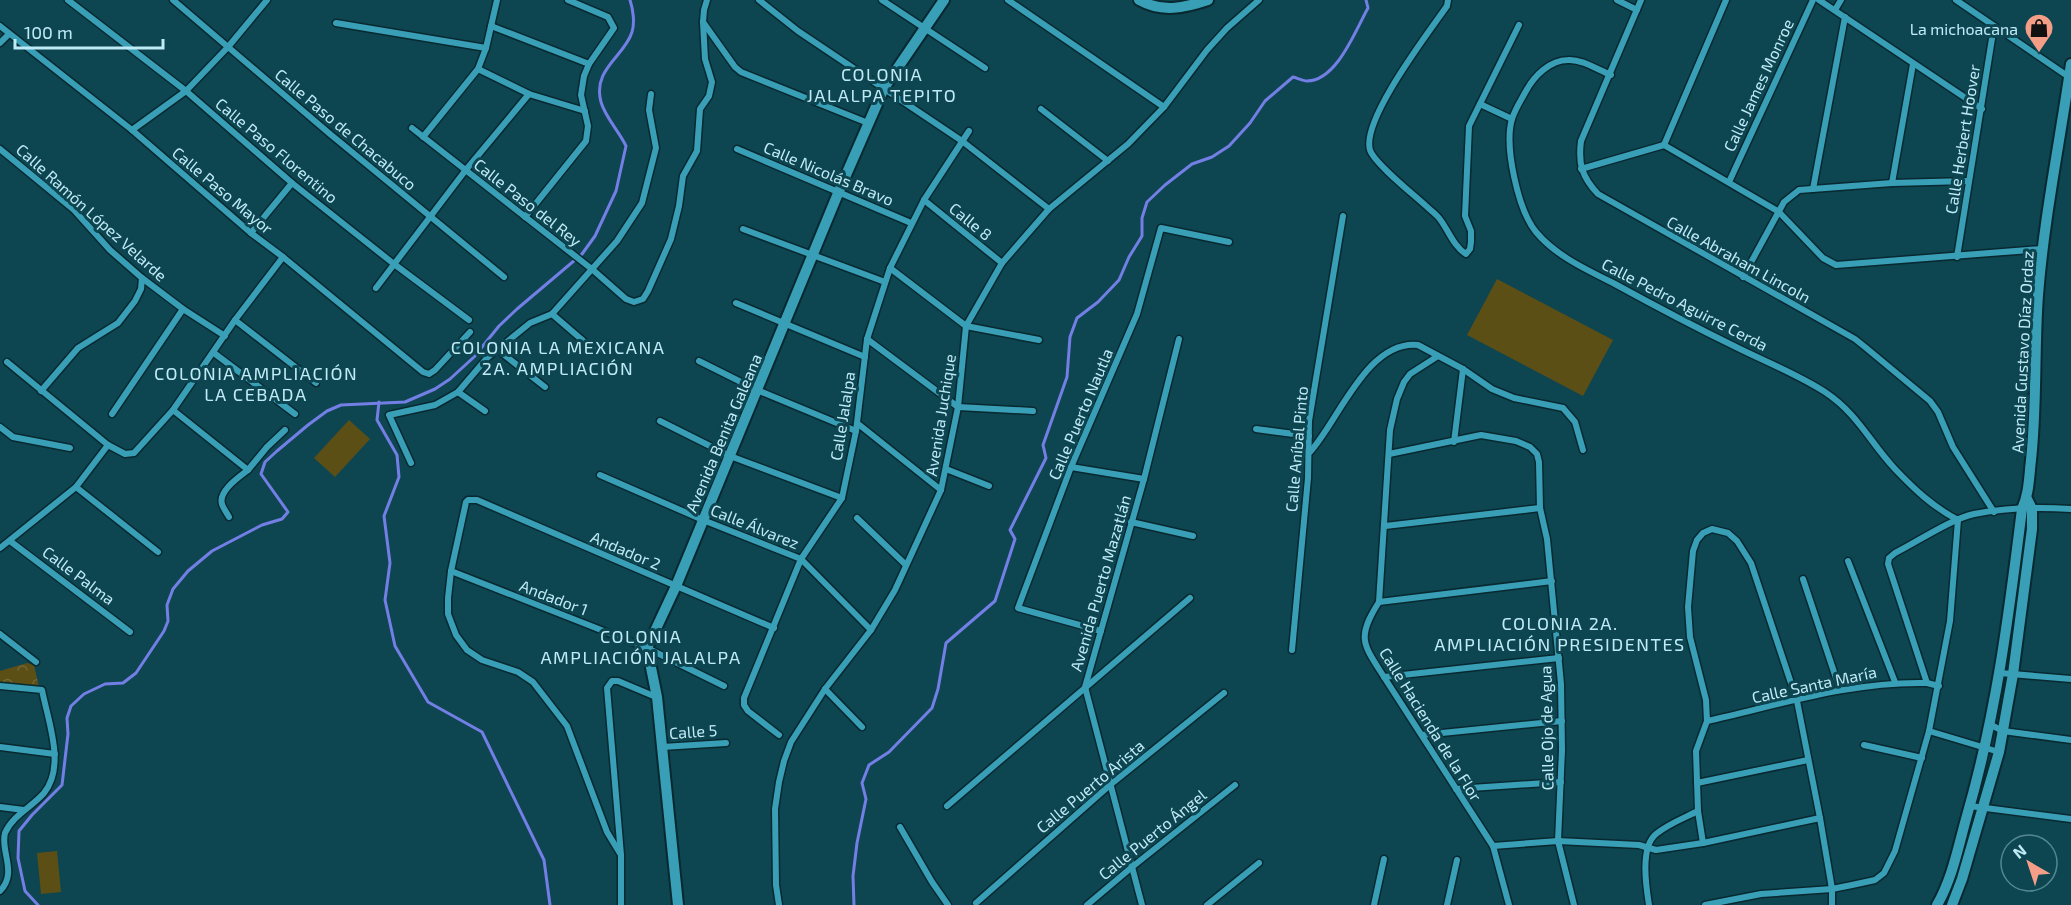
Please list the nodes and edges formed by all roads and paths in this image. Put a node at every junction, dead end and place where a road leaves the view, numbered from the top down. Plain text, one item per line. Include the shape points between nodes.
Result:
1 (68, 0) edge
2 (173, 0) edge
3 (267, 0) edge
4 (497, 0) edge
5 (568, 0) edge
6 (707, 0) edge
7 (759, 0) edge
8 (882, 0) edge
9 (944, 0) edge
10 (1008, 0) edge
11 (1208, 0) edge
12 (1259, 0) edge
13 (1448, 0) edge
14 (1617, 0) edge
15 (1641, 0) edge
16 (1726, 0) edge
17 (1813, 0) edge
18 (1819, 0) edge
19 (1841, 0) edge
20 (1956, 0) edge
21 (1144, 1) edge
22 (585, 3) edge
23 (1637, 10) junction
24 (1835, 10) junction
25 (1845, 17) junction
26 (336, 22) dead end
27 (703, 22) junction
28 (1519, 25) dead end
29 (0, 26) edge
30 (491, 26) junction
31 (1994, 26) junction
32 (924, 28) junction
33 (9, 34) junction
34 (0, 43) edge
35 (228, 47) junction
36 (486, 48) junction
37 (589, 64) junction
38 (1913, 64) junction
39 (2071, 64) edge
40 (985, 68) dead end
41 (478, 69) junction
42 (1611, 75) junction
43 (2069, 77) junction
44 (884, 88) junction
45 (2069, 90) edge
46 (186, 91) junction
47 (529, 94) junction
48 (651, 94) dead end
49 (1480, 104) junction
50 (1164, 106) junction
51 (1041, 109) dead end
52 (1982, 109) junction
53 (585, 111) junction
54 (1512, 119) junction
55 (868, 123) junction
56 (412, 128) dead end
57 (132, 130) junction
58 (969, 132) dead end
59 (423, 137) junction
60 (962, 141) junction
61 (1664, 145) junction
62 (0, 149) edge
63 (737, 149) dead end
64 (1108, 161) junction
65 (1581, 169) junction
66 (465, 171) junction
67 (1968, 181) junction
68 (1729, 182) junction
69 (292, 183) junction
70 (1892, 183) junction
71 (1813, 189) junction
72 (838, 191) junction
73 (924, 200) junction
74 (1049, 209) junction
75 (1779, 212) junction
76 (431, 216) junction
77 (1343, 216) dead end
78 (525, 217) junction
79 (911, 223) junction
80 (743, 230) dead end
81 (251, 233) junction
82 (1228, 242) dead end
83 (2042, 249) junction
84 (283, 256) junction
85 (812, 256) junction
86 (1957, 257) junction
87 (1002, 263) junction
88 (394, 264) junction
89 (590, 268) junction
90 (890, 268) junction
91 (504, 277) dead end
92 (1743, 277) junction
93 (142, 278) junction
94 (885, 282) junction
95 (376, 288) dead end
96 (736, 303) dead end
97 (183, 309) junction
98 (552, 314) junction
99 (235, 320) junction
100 (469, 320) dead end
101 (785, 324) junction
102 (966, 326) junction
103 (470, 332) dead end
104 (225, 336) junction
105 (867, 339) junction
106 (1179, 339) dead end
107 (1039, 340) dead end
108 (498, 350) junction
109 (595, 351) dead end
110 (214, 353) junction
111 (1438, 356) junction
112 (865, 357) junction
113 (699, 361) dead end
114 (7, 362) dead end
115 (1462, 369) junction
116 (316, 383) dead end
117 (545, 387) dead end
118 (757, 390) junction
119 (41, 391) junction
120 (458, 392) junction
121 (958, 407) junction
122 (173, 410) junction
123 (485, 411) dead end
124 (1033, 411) dead end
125 (112, 414) dead end
126 (295, 414) dead end
127 (660, 421) dead end
128 (857, 423) junction
129 (0, 427) edge
130 (1256, 429) dead end
131 (285, 430) dead end
132 (856, 431) junction
133 (1309, 436) junction
134 (1454, 442) junction
135 (108, 445) junction
136 (70, 448) dead end
137 (1583, 450) dead end
138 (1309, 452) junction
139 (1389, 454) junction
140 (730, 456) junction
141 (411, 463) dead end
142 (1071, 467) junction
143 (946, 469) junction
144 (248, 470) junction
145 (600, 475) dead end
146 (1144, 479) junction
147 (989, 486) dead end
148 (76, 487) junction
149 (941, 490) junction
150 (842, 498) junction
151 (2027, 506) junction
152 (1540, 508) junction
153 (2071, 509) edge
154 (1994, 513) junction
155 (229, 517) dead end
156 (857, 518) dead end
157 (703, 520) junction
158 (1958, 520) junction
159 (1131, 522) junction
160 (1385, 526) junction
161 (1193, 536) dead end
162 (10, 541) junction
163 (0, 548) edge
164 (158, 552) dead end
165 (801, 559) junction
166 (1848, 561) dead end
167 (906, 565) junction
168 (451, 571) junction
169 (1803, 579) dead end
170 (1552, 581) junction
171 (676, 586) junction
172 (1190, 598) dead end
173 (1379, 602) junction
174 (774, 628) junction
175 (871, 630) junction
176 (1101, 631) junction
177 (130, 632) dead end
178 (0, 634) edge
179 (647, 648) junction
180 (1292, 650) dead end
181 (1559, 658) junction
182 (36, 662) dead end
183 (2001, 673) junction
184 (2013, 674) junction
185 (1384, 677) junction
186 (2071, 679) edge
187 (1895, 682) junction
188 (1927, 683) junction
189 (0, 686) edge
190 (724, 686) dead end
191 (1939, 686) junction
192 (1085, 687) junction
193 (825, 689) junction
194 (1840, 690) junction
195 (1224, 693) dead end
196 (657, 697) junction
197 (1797, 701) junction
198 (1562, 721) junction
199 (1707, 721) junction
200 (1991, 725) junction
201 (862, 727) dead end
202 (1929, 731) junction
203 (2003, 731) junction
204 (779, 735) dead end
205 (1422, 735) junction
206 (2071, 740) edge
207 (726, 743) dead end
208 (1864, 745) dead end
209 (0, 747) edge
210 (662, 747) junction
211 (1985, 749) junction
212 (1999, 752) junction
213 (55, 754) junction
214 (1922, 758) junction
215 (1809, 760) junction
216 (1561, 782) junction
217 (1697, 783) junction
218 (1110, 784) junction
219 (1235, 785) dead end
220 (1456, 789) junction
221 (947, 806) dead end
222 (1970, 806) junction
223 (0, 807) edge
224 (1983, 808) junction
225 (24, 810) junction
226 (1698, 812) junction
227 (1821, 819) junction
228 (2071, 819) edge
229 (900, 827) dead end
230 (1558, 842) junction
231 (1703, 843) junction
232 (1493, 846) junction
233 (1647, 847) junction
234 (621, 855) junction
235 (1384, 860) dead end
236 (1458, 860) dead end
237 (1259, 863) dead end
238 (0, 864) edge
239 (1132, 867) junction
240 (7, 872) junction
241 (1832, 889) junction
242 (0, 891) edge
243 (976, 903) dead end
244 (621, 905) edge
245 (678, 905) edge
246 (779, 905) edge
247 (948, 905) edge
248 (1087, 905) edge
249 (1142, 905) edge
250 (1207, 905) edge
251 (1374, 905) edge
252 (1447, 905) edge
253 (1509, 905) edge
254 (1574, 905) edge
255 (1649, 905) edge
256 (1705, 905) edge
257 (1832, 905) edge
258 (1937, 905) edge
259 (1952, 905) edge

1 - 46 street, Calle Paso Florentino
2 - 35 street, Calle Paso de Chacabuco
3 - 35 street
4 - 30 street
5 - 22 street
6 - 27 street
7 - 44 street
8 - 32 street
9 - 32 street, Avenida Benita Galeana
10 - 50 street
11 - 21 street via 1175,9 1159,8
12 - 50 street, Avenida Juchique via 1227,28
13 - 49 street via 1397,78 1369,138 1370,151 1379,163 1438,218 1466,254 1471,242 1465,216 1467,147 1469,126
14 - 23 street
15 - 23 street
16 - 61 street
17 - 68 street, Calle James Monroe
18 - 24 street
19 - 24 street
20 - 31 street
22 - 37 street via 608,17 614,28
23 - 42 street
24 - 25 street
25 - 38 street
25 - 71 street
26 - 36 street
27 - 55 street via 741,72
27 - 89 street, Calle Paso del Rey via 705,59 712,82 700,109 697,151 683,176 671,239 648,291 643,299 626,299
28 - 49 street
29 - 33 street, Calle Paso Mayor
30 - 36 street
30 - 37 street
31 - 43 street
31 - 52 street, Calle Herbert Hoover
32 - 40 street
32 - 44 street, Avenida Benita Galeana
33 - 34 street
33 - 57 street, Calle Paso Mayor
35 - 46 street
35 - 76 street, Calle Paso de Chacabuco
36 - 41 street
37 - 53 street via 581,95
38 - 52 street
38 - 70 street
39 - 43 street, Avenida Gustavo Díaz Ordaz
41 - 47 street
41 - 59 street
42 - 54 street, Calle Pedro Aguirre Cerda via 1580,62 1556,63 1530,84
42 - 65 street via 1581,141
43 - 45 street, Avenida Gustavo Díaz Ordaz
44 - 55 street, Avenida Benita Galeana
44 - 60 street
45 - 83 street, Avenida Gustavo Díaz Ordaz
46 - 57 street
46 - 69 street, Calle Paso Florentino
47 - 53 street
47 - 66 street
48 - 89 street via 649,110 656,148 642,203 617,241
49 - 54 street
50 - 64 street, Avenida Juchique
51 - 64 street
52 - 67 street, Calle Herbert Hoover
53 - 78 street via 586,141
54 - 158 street, Calle Pedro Aguirre Cerda via 1510,162 1534,230 1550,247 1831,396 1855,416 1924,498
55 - 72 street, Avenida Benita Galeana
56 - 59 street, Calle Paso del Rey
57 - 81 street, Calle Paso Mayor
58 - 60 street, Calle Jalalpa
59 - 66 street, Calle Paso del Rey
60 - 73 street, Calle Jalalpa
60 - 74 street
61 - 65 street
61 - 68 street
62 - 93 street, Calle Ramón López Velarde via 74,210
63 - 72 street, Calle Nicolás Bravo
64 - 74 street, Avenida Juchique
65 - 92 street, Calle Abraham Lincoln via 1598,194
66 - 76 street
66 - 78 street, Calle Paso del Rey
67 - 70 street
67 - 86 street, Calle Herbert Hoover
68 - 75 street
69 - 81 street
69 - 88 street, Calle Paso Florentino
70 - 71 street
71 - 75 street via 1799,190 1790,196
72 - 79 street, Calle Nicolás Bravo
72 - 85 street, Avenida Benita Galeana
73 - 79 street, Calle Jalalpa
73 - 87 street, Calle 8
74 - 87 street, Avenida Juchique
75 - 86 street via 1823,258 1836,265
75 - 92 street
76 - 88 street
76 - 91 street, Calle Paso de Chacabuco
77 - 133 street, Calle Aníbal Pinto
78 - 89 street, Calle Paso del Rey
79 - 90 street, Calle Jalalpa
80 - 85 street
81 - 84 street, Calle Paso Mayor
82 - 142 street, Calle Puerto Nautla via 1161,228 1137,314
83 - 86 street
83 - 151 street, Avenida Gustavo Díaz Ordaz via 2036,405
84 - 99 street
84 - 103 street, Calle Paso Mayor via 423,372 429,374
85 - 94 street
85 - 101 street, Avenida Benita Galeana
87 - 102 street, Avenida Juchique
88 - 95 street
88 - 100 street, Calle Paso Florentino
89 - 98 street
90 - 94 street, Calle Jalalpa
90 - 102 street
92 - 154 street, Calle Abraham Lincoln via 1855,339 1930,401
93 - 97 street, Calle Ramón López Velarde
93 - 119 street via 141,290 118,323 78,348
94 - 105 street, Calle Jalalpa
96 - 101 street
97 - 104 street, Calle Ramón López Velarde
97 - 125 street
98 - 108 street via 530,323
98 - 109 street
99 - 104 street
99 - 116 street
101 - 112 street
101 - 118 street, Avenida Benita Galeana
102 - 107 street
102 - 121 street, Avenida Juchique
104 - 110 street
105 - 112 street, Calle Jalalpa
105 - 121 street
106 - 146 street, Avenida Puerto Mazatlán
108 - 117 street
108 - 120 street
110 - 122 street
110 - 126 street
111 - 115 street
111 - 138 street via 1411,344 1383,356 1364,373
111 - 139 street, Calle Hacienda de la Flor via 1404,382 1390,430
112 - 128 street, Calle Jalalpa
113 - 118 street
114 - 119 street
115 - 134 street
115 - 137 street via 1514,398 1563,408 1575,422
118 - 132 street
118 - 140 street, Avenida Benita Galeana
119 - 135 street
120 - 123 street
120 - 141 street via 435,405 389,414
121 - 124 street
121 - 143 street, Avenida Juchique
122 - 135 street via 134,453 125,454
122 - 144 street
127 - 140 street
128 - 132 street, Calle Jalalpa
128 - 149 street
129 - 136 street via 13,437
130 - 133 street
131 - 144 street
132 - 150 street, Calle Jalalpa
133 - 138 street, Calle Aníbal Pinto
134 - 139 street, Calle Ojo de Agua
134 - 152 street, Calle Ojo de Agua via 1481,435 1530,447 1539,462
135 - 148 street
138 - 180 street, Calle Aníbal Pinto
139 - 160 street, Calle Hacienda de la Flor
140 - 150 street
140 - 157 street, Avenida Benita Galeana
142 - 146 street
142 - 176 street, Calle Puerto Nautla via 1018,608
143 - 147 street
143 - 149 street, Avenida Juchique
144 - 155 street via 222,496 221,503
145 - 157 street, Calle Álvarez
146 - 159 street, Avenida Puerto Mazatlán
148 - 162 street
148 - 164 street
149 - 167 street, Avenida Juchique
150 - 165 street, Calle Jalalpa
151 - 153 street
151 - 154 street
151 - 183 street, Avenida Gustavo Díaz Ordaz
151 - 184 street, Avenida Gustavo Díaz Ordaz via 2032,529
152 - 160 street
152 - 170 street, Calle Ojo de Agua
154 - 158 street via 1973,514
156 - 167 street
157 - 165 street, Calle Álvarez
157 - 171 street, Avenida Benita Galeana
158 - 188 street via 1889,558
158 - 191 street via 1950,621
159 - 161 street
159 - 176 street, Avenida Puerto Mazatlán
160 - 173 street, Calle Hacienda de la Flor
162 - 163 street
162 - 177 street, Calle Palma
165 - 174 street, Calle Jalalpa
165 - 175 street
166 - 187 street
167 - 175 street, Avenida Juchique
168 - 171 street, Andador 2 via 464,508 468,500 477,500
168 - 179 street, Andador 1
168 - 234 street via 448,614 456,635 467,650 482,660 518,672 533,682 567,726 607,832
169 - 194 street
170 - 173 street
170 - 181 street, Calle Ojo de Agua
171 - 174 street, Andador 2
171 - 179 street, Avenida Benita Galeana
172 - 192 street
173 - 185 street, Calle Hacienda de la Flor via 1368,620 1364,641
174 - 204 street, Calle Jalalpa via 744,705
175 - 193 street, Avenida Juchique
176 - 192 street, Avenida Puerto Mazatlán
178 - 182 street
179 - 190 street, Andador 1
179 - 196 street
181 - 185 street
181 - 198 street, Calle Ojo de Agua
183 - 184 street
183 - 200 street, Avenida Gustavo Díaz Ordaz
184 - 186 street
184 - 203 street, Avenida Gustavo Díaz Ordaz
185 - 205 street, Calle Hacienda de la Flor
187 - 188 street, Calle Santa María
187 - 194 street, Calle Santa María
188 - 191 street, Calle Santa María
189 - 213 street via 42,690
191 - 202 street
192 - 218 street, Avenida Puerto Mazatlán
192 - 221 street
193 - 201 street
193 - 246 street, Avenida Juchique via 791,742 779,782 775,809
194 - 197 street, Calle Santa María
195 - 218 street, Calle Puerto Arista
196 - 210 street
196 - 234 street via 618,681 612,681 608,688
197 - 199 street, Calle Santa María
197 - 199 street via 1751,563 1733,537 1712,529 1697,540 1688,607
197 - 215 street
198 - 205 street
198 - 216 street, Calle Ojo de Agua
199 - 217 street via 1696,751
200 - 203 street
200 - 211 street, Avenida Gustavo Díaz Ordaz
202 - 211 street
202 - 214 street
203 - 206 street
203 - 212 street, Avenida Gustavo Díaz Ordaz
205 - 220 street, Calle Hacienda de la Flor
207 - 210 street, Calle 5
208 - 214 street
209 - 213 street
210 - 245 street
211 - 212 street
211 - 222 street, Avenida Gustavo Díaz Ordaz
212 - 224 street, Avenida Gustavo Díaz Ordaz
213 - 225 street via 54,771 45,792
214 - 241 street via 1895,851 1884,873 1875,880
215 - 217 street
215 - 227 street
216 - 220 street
216 - 230 street, Calle Ojo de Agua
217 - 226 street
218 - 239 street, Avenida Puerto Mazatlán
218 - 243 street, Calle Puerto Arista
219 - 239 street, Calle Puerto Ángel
220 - 232 street, Calle Hacienda de la Flor
222 - 224 street
222 - 258 street, Avenida Gustavo Díaz Ordaz via 1951,873
223 - 225 street
224 - 228 street
224 - 259 street, Avenida Gustavo Díaz Ordaz
225 - 240 street via 4,837
226 - 231 street
226 - 233 street via 1656,834
227 - 231 street
227 - 241 street
229 - 247 street
230 - 232 street
230 - 233 street
230 - 254 street, Calle Ojo de Agua
231 - 233 street via 1656,850
232 - 253 street, Calle Hacienda de la Flor
233 - 255 street
234 - 244 street
235 - 251 street
236 - 252 street
237 - 250 street
238 - 240 street
239 - 248 street, Calle Puerto Ángel
239 - 249 street, Avenida Puerto Mazatlán
240 - 242 street
241 - 256 street via 1761,894
241 - 257 street

